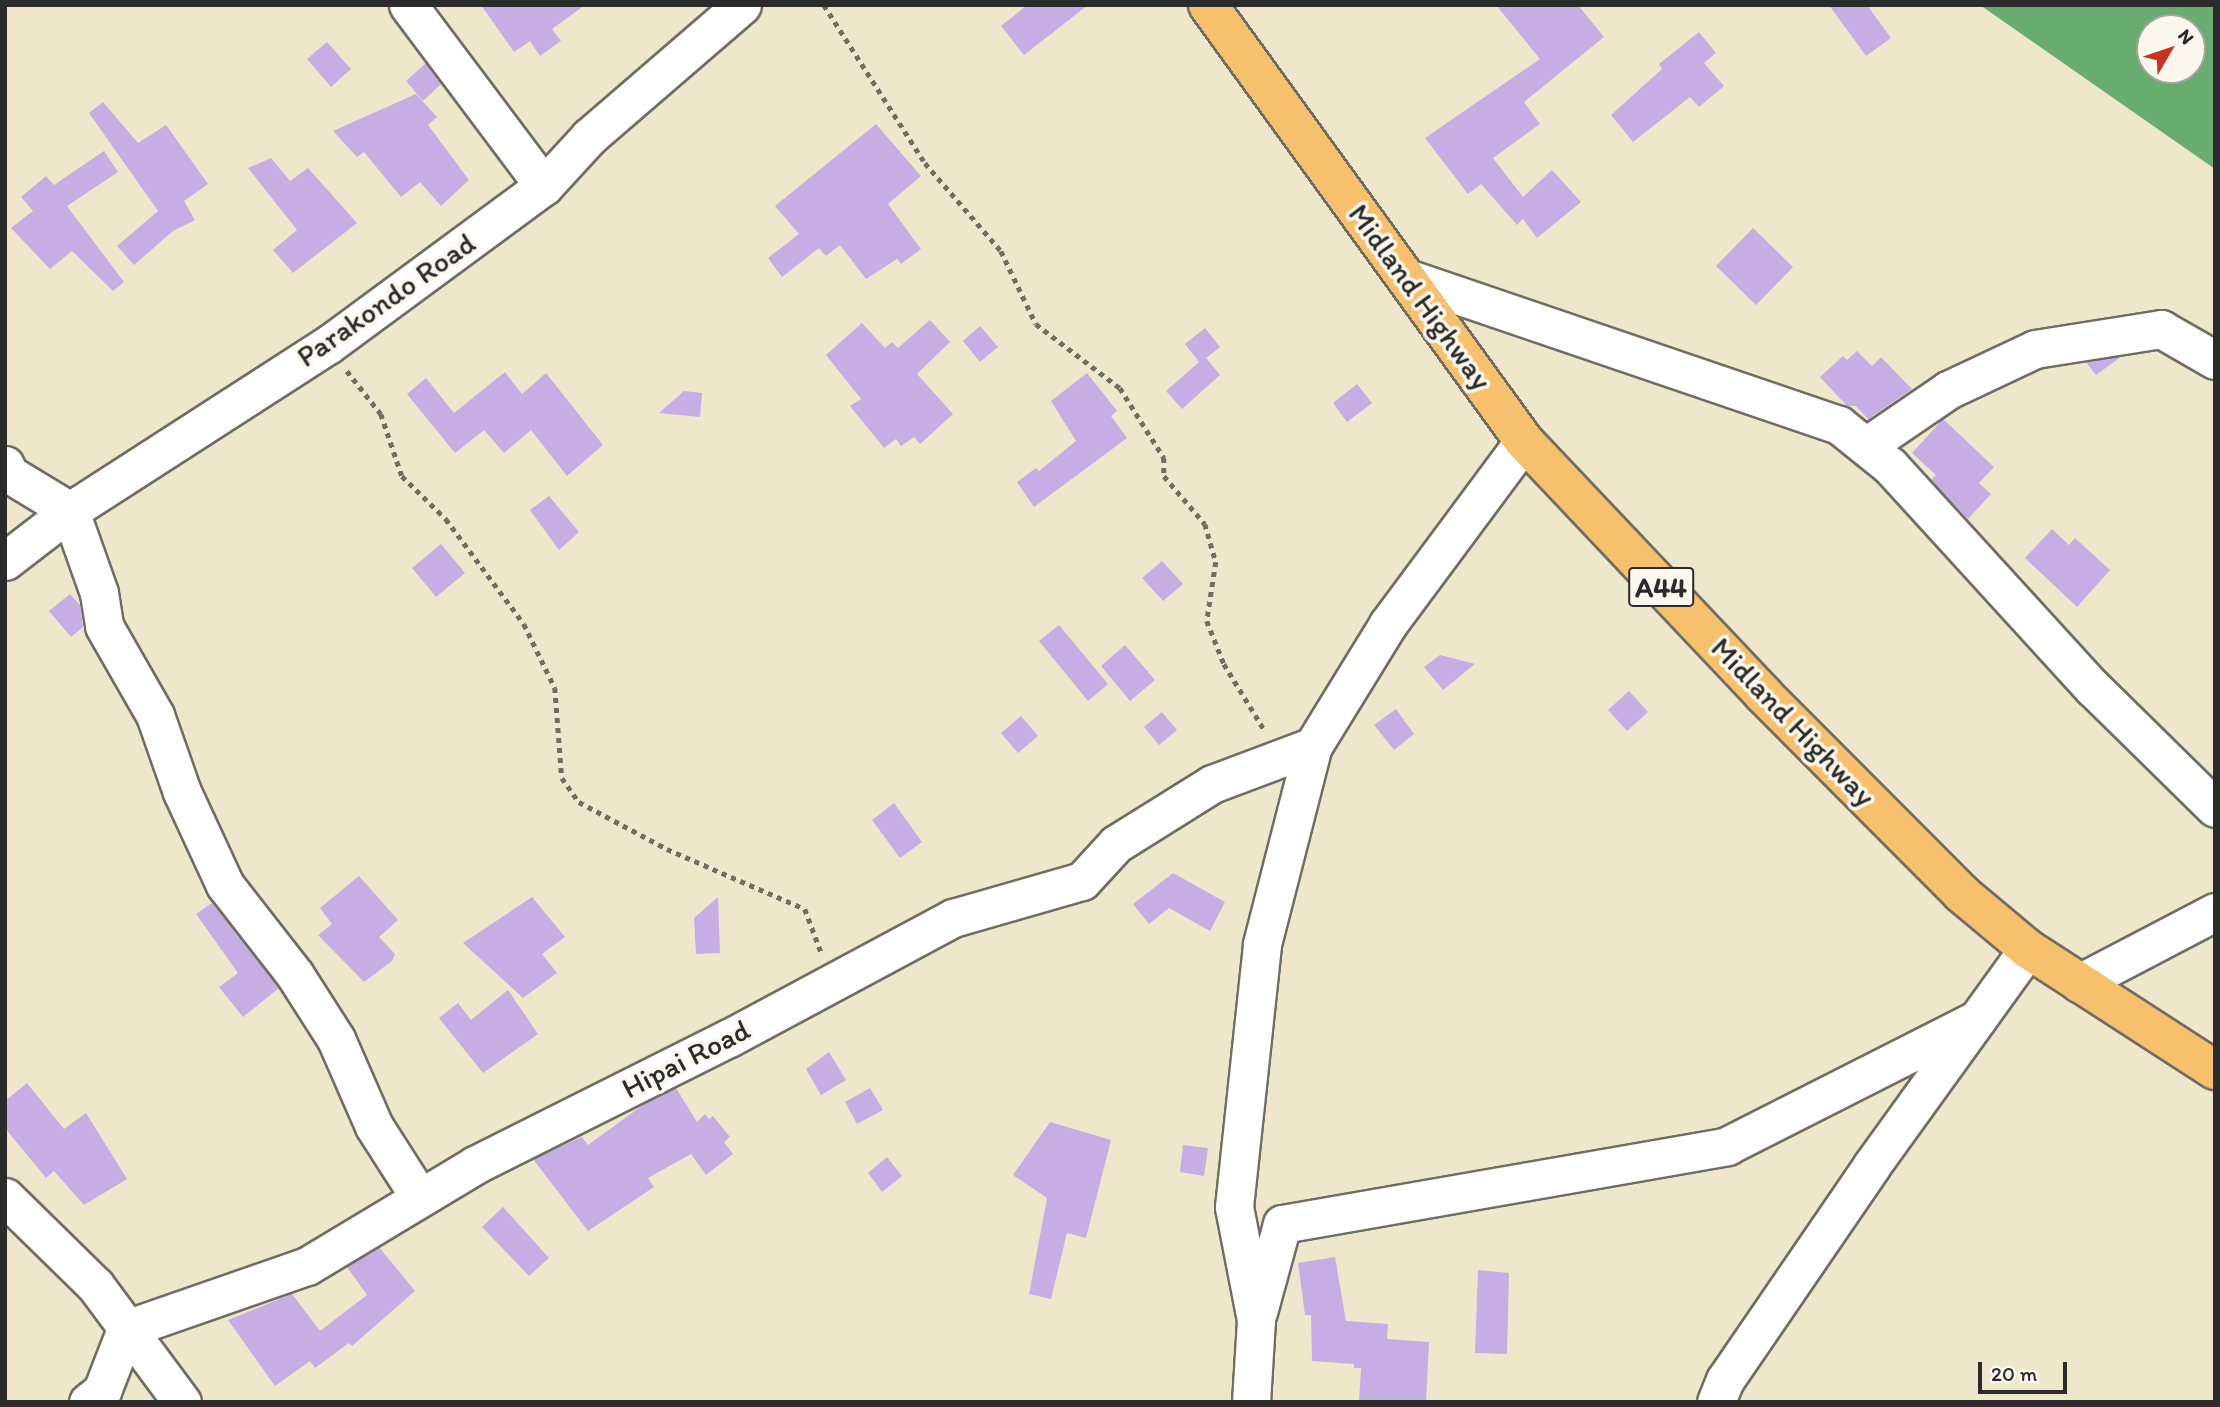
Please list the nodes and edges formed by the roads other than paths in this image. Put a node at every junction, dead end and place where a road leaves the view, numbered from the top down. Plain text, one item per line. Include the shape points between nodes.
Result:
1 (408, 5) edge
2 (742, 5) edge
3 (1208, 5) edge
4 (544, 186) junction
5 (1410, 279) junction
6 (2215, 360) edge
7 (1524, 441) junction
8 (1866, 446) junction
9 (5, 465) edge
10 (69, 511) junction
11 (5, 561) edge
12 (1313, 746) junction
13 (2215, 808) edge
14 (2215, 912) edge
15 (2028, 949) junction
16 (2079, 983) junction
17 (1977, 1019) junction
18 (2215, 1070) edge
19 (5, 1196) edge
20 (420, 1198) junction
21 (1256, 1320) junction
22 (127, 1329) junction
23 (88, 1402) edge
24 (182, 1402) edge
25 (1251, 1402) edge
26 (1716, 1402) edge

1 - 4 street
2 - 4 street, Parakondo Road via 589,137
3 - 5 main road, Midland Highway / A44
4 - 10 street, Parakondo Road via 328,345
5 - 7 main road, Midland Highway / A44
5 - 8 street via 1839,425
6 - 8 street via 2161,329 2035,349 1948,390
7 - 12 street via 1388,624
7 - 15 main road, Midland Highway / A44 via 1782,713 1961,893
8 - 13 street via 1890,466 2094,688
9 - 10 street via 9,474
10 - 11 street, Parakondo Road
10 - 20 street via 99,593 104,626 155,715 182,792 225,885 295,975 336,1039 374,1126
12 - 20 street, Hipai Road via 1212,784 1116,844 1082,881 953,918 729,1038 475,1165
12 - 21 street via 1262,944 1234,1207
14 - 16 street
15 - 16 main road, Midland Highway / A44
15 - 17 street
16 - 18 main road, Midland Highway / A44
17 - 21 street via 1727,1146 1586,1167 1282,1224
17 - 26 street via 1733,1369
19 - 22 street via 94,1285
20 - 22 street, Hipai Road via 306,1266
21 - 25 street
22 - 23 street via 102,1391
22 - 24 street

